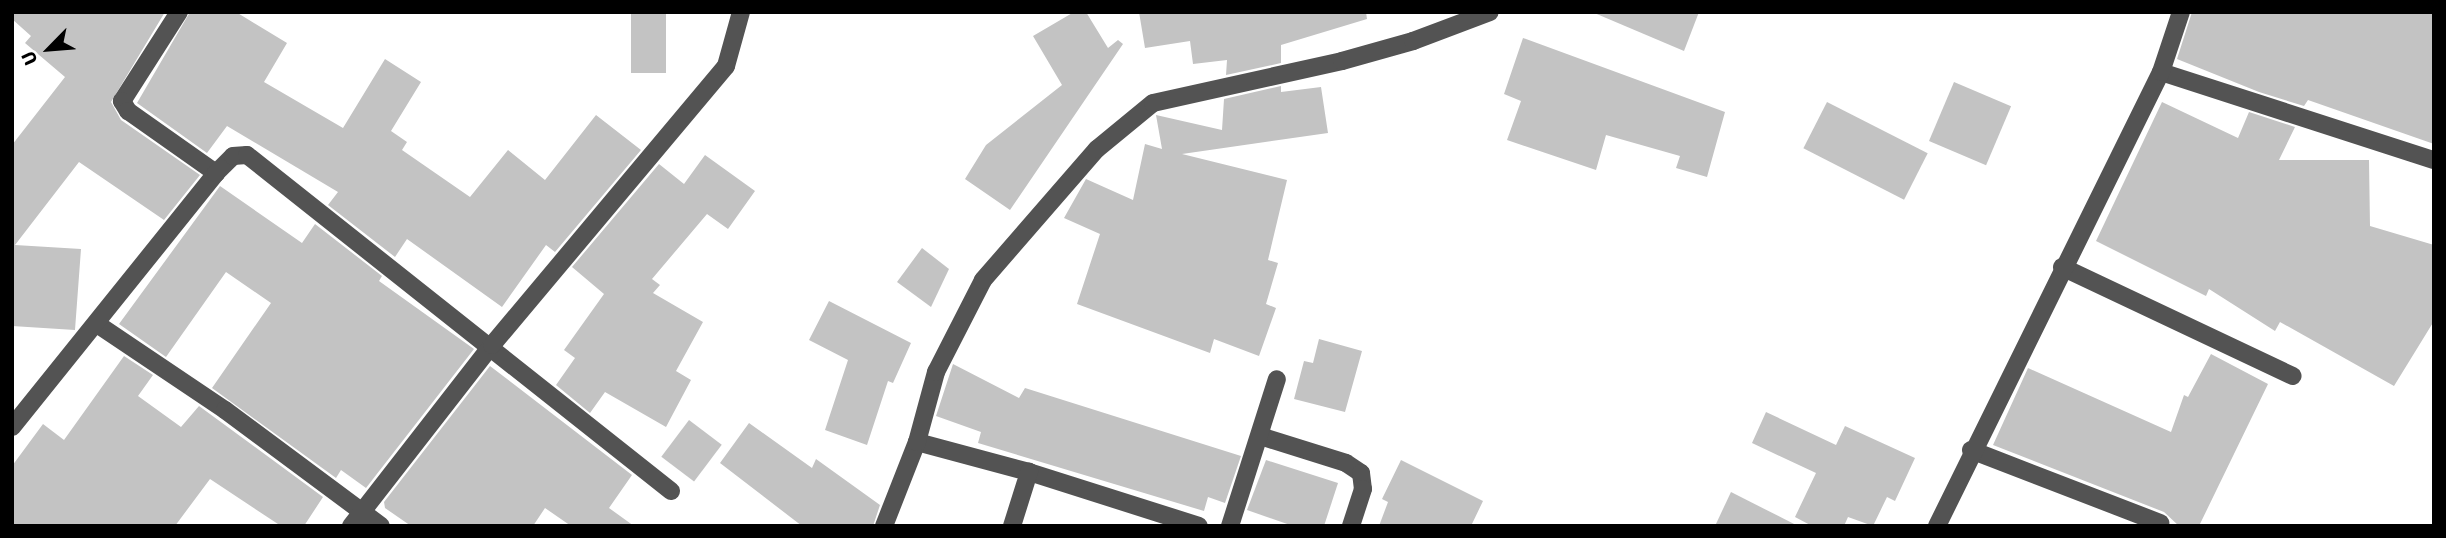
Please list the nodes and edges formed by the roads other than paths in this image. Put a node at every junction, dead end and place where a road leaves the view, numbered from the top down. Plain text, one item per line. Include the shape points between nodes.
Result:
1 (179, 12) edge
2 (741, 12) edge
3 (1490, 12) edge
4 (2181, 12) edge
5 (2161, 72) junction
6 (2434, 160) edge
7 (216, 173) junction
8 (2062, 267) junction
9 (97, 324) junction
10 (492, 345) junction
11 (2293, 376) dead end
12 (1278, 379) dead end
13 (12, 427) edge
14 (1260, 436) junction
15 (917, 442) junction
16 (1971, 450) junction
17 (1028, 472) junction
18 (671, 491) dead end
19 (365, 511) junction
20 (2160, 523) dead end
21 (351, 526) edge
22 (381, 526) edge
23 (884, 526) edge
24 (1012, 526) edge
25 (1199, 526) edge
26 (1230, 526) edge
27 (1351, 526) edge
28 (1937, 526) edge

1 - 7 street via 123,96 124,107
2 - 10 street via 726,66
3 - 15 street via 1342,61 1153,103 1097,149 983,281 936,372
4 - 5 street
5 - 6 street
5 - 8 street
7 - 9 street
7 - 10 street via 233,156 247,155 259,162
8 - 11 street
8 - 16 street
9 - 13 street
9 - 19 street
10 - 18 street
10 - 19 street
12 - 14 street
14 - 26 street
14 - 27 street via 1346,463 1361,473 1363,489
15 - 17 street
15 - 23 street
16 - 20 street
16 - 28 street
17 - 24 street
17 - 25 street
19 - 21 street
19 - 22 street

